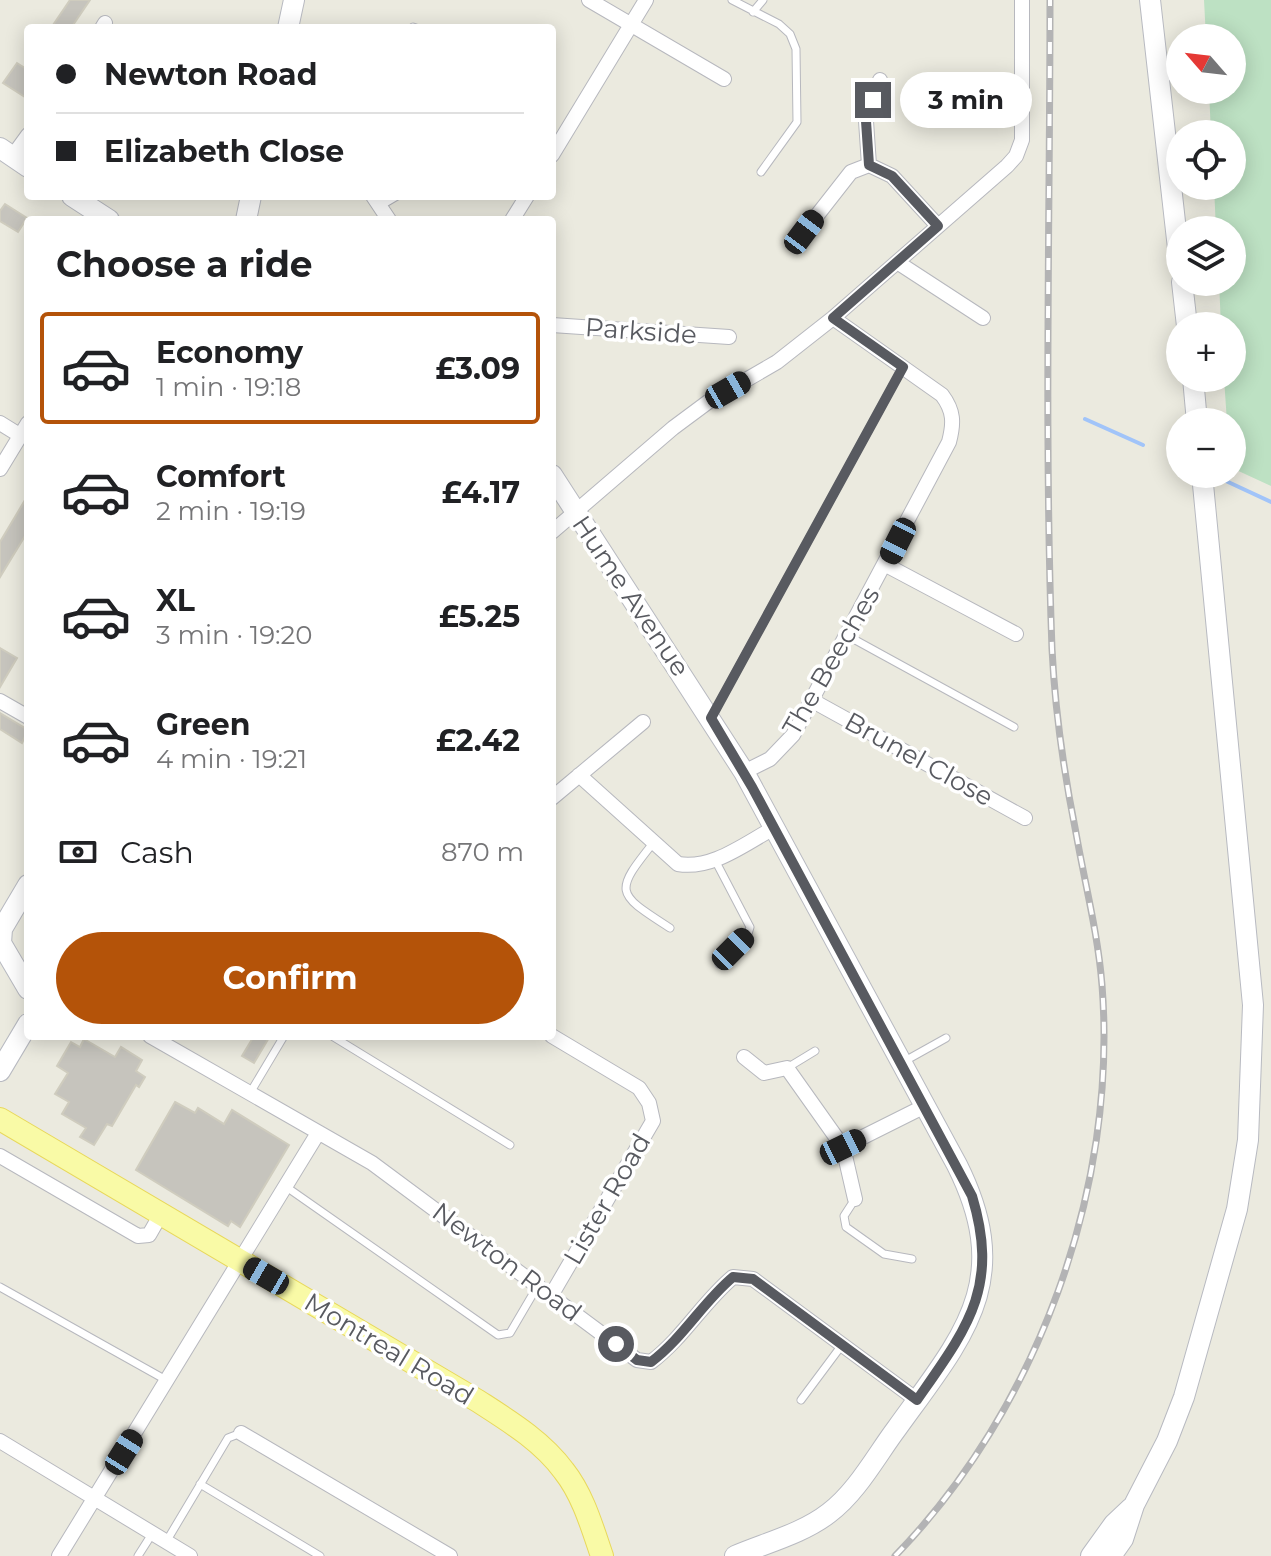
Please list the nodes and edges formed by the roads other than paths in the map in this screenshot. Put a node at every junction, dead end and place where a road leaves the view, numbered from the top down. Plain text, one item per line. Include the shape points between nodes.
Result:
1 (294, 0) edge
2 (589, 0) edge
3 (646, 0) edge
4 (732, 0) edge
5 (763, 0) edge
6 (1022, 0) edge
7 (1150, 0) edge
8 (753, 12) junction
9 (289, 24) edge
10 (631, 25) junction
11 (724, 79) dead end
12 (880, 80) dead end
13 (556, 148) edge
14 (869, 165) junction
15 (761, 172) dead end
16 (78, 200) edge
17 (103, 216) edge
18 (1174, 216) edge
19 (938, 226) junction
20 (804, 232) dead end
21 (897, 262) junction
22 (833, 318) junction
23 (983, 318) dead end
24 (556, 325) edge
25 (729, 337) dead end
26 (903, 367) junction
27 (0, 423) edge
28 (24, 429) edge
29 (0, 469) edge
30 (556, 481) edge
31 (1203, 488) edge
32 (575, 512) junction
33 (556, 529) edge
34 (886, 565) junction
35 (1016, 634) dead end
36 (848, 636) junction
37 (0, 701) edge
38 (813, 701) junction
39 (24, 715) edge
40 (711, 718) junction
41 (643, 722) dead end
42 (1014, 727) dead end
43 (744, 772) junction
44 (579, 775) junction
45 (556, 795) edge
46 (1025, 818) dead end
47 (774, 828) junction
48 (654, 842) junction
49 (715, 860) junction
50 (24, 892) edge
51 (670, 928) dead end
52 (1, 943) edge
53 (719, 964) dead end
54 (24, 983) edge
55 (24, 1031) edge
56 (556, 1038) edge
57 (946, 1038) dead end
58 (157, 1040) edge
59 (282, 1040) edge
60 (339, 1040) edge
61 (815, 1051) dead end
62 (744, 1057) dead end
63 (901, 1063) junction
64 (787, 1068) junction
65 (0, 1071) edge
66 (250, 1093) junction
67 (925, 1106) junction
68 (0, 1119) edge
69 (318, 1133) junction
70 (510, 1145) dead end
71 (843, 1147) junction
72 (0, 1156) edge
73 (285, 1186) junction
74 (855, 1199) joint
75 (161, 1214) junction
76 (912, 1259) dead end
77 (239, 1260) junction
78 (538, 1284) junction
79 (0, 1287) edge
80 (552, 1294) junction
81 (842, 1345) junction
82 (168, 1381) junction
83 (801, 1400) dead end
84 (917, 1400) junction
85 (241, 1433) joint
86 (0, 1441) edge
87 (200, 1484) junction
88 (95, 1499) junction
89 (1134, 1505) junction
90 (152, 1533) junction
91 (166, 1542) junction
92 (59, 1556) edge
93 (138, 1556) edge
94 (190, 1556) edge
95 (320, 1556) edge
96 (450, 1556) edge
97 (602, 1556) edge
98 (735, 1556) edge
99 (1091, 1556) edge
100 (1111, 1556) edge

1 - 9 street
2 - 10 street
3 - 10 street
4 - 8 lane
5 - 8 lane
6 - 19 street via 1022,140 1007,166
7 - 18 street
8 - 15 lane via 779,24 796,49 797,122
10 - 11 street
10 - 13 street
12 - 14 street via 866,121
14 - 19 street via 892,176
14 - 20 street via 851,172
16 - 17 street
19 - 21 street
21 - 22 street
21 - 23 street
22 - 26 street, The Beeches
22 - 32 street via 777,362 708,402
24 - 25 street, Parkside
26 - 34 street, The Beeches via 942,395 950,406 952,430
26 - 40 lane
27 - 28 street
28 - 29 street
30 - 32 street, Hume Avenue
31 - 89 street via 1253,1005 1248,1140 1237,1209 1184,1397
32 - 33 street
32 - 40 street, Hume Avenue
34 - 35 street
34 - 36 street, The Beeches
36 - 38 street, The Beeches
36 - 42 lane
37 - 39 street
38 - 43 street, The Beeches via 793,735 770,759
38 - 46 street, Brunel Close
40 - 43 street, Hume Avenue
41 - 44 street
43 - 47 street, Hume Avenue
44 - 45 street
44 - 48 street
47 - 49 street
47 - 63 street, Hume Avenue
48 - 49 street via 678,864 695,867
48 - 51 lane via 625,885 634,904
49 - 53 lane via 750,927
50 - 52 street via 2,929
52 - 54 street
55 - 65 street
56 - 80 street, Lister Road via 639,1088 653,1121
57 - 63 lane
58 - 66 street, Newton Road
59 - 66 lane
60 - 70 lane
61 - 64 lane
62 - 64 street via 764,1073
63 - 67 street, Hume Avenue
64 - 71 street
66 - 69 street, Newton Road
67 - 71 street
67 - 84 street, Hume Avenue via 972,1196 983,1253 980,1288 968,1325
68 - 75 main road, Montreal Road
69 - 73 street
69 - 78 street, Newton Road via 372,1163
71 - 74 street
72 - 75 street via 138,1236 149,1235
73 - 77 street
73 - 78 lane via 498,1335 510,1333
74 - 76 lane via 844,1216 846,1227 884,1254
75 - 77 main road, Montreal Road
77 - 82 street
77 - 97 main road, Montreal Road via 528,1434 565,1471
78 - 80 street, Newton Road
79 - 82 lane
80 - 81 street, Newton Road via 637,1360 651,1362 666,1350 733,1277 753,1279
81 - 83 lane
81 - 84 street, Newton Road
82 - 88 street
84 - 98 street, Hume Avenue via 849,1494 829,1513
85 - 87 lane via 228,1438
85 - 96 street
86 - 88 street
87 - 91 lane
87 - 95 lane
88 - 90 street
88 - 92 street
89 - 99 street
89 - 100 street
90 - 91 street
90 - 93 lane
91 - 94 street

